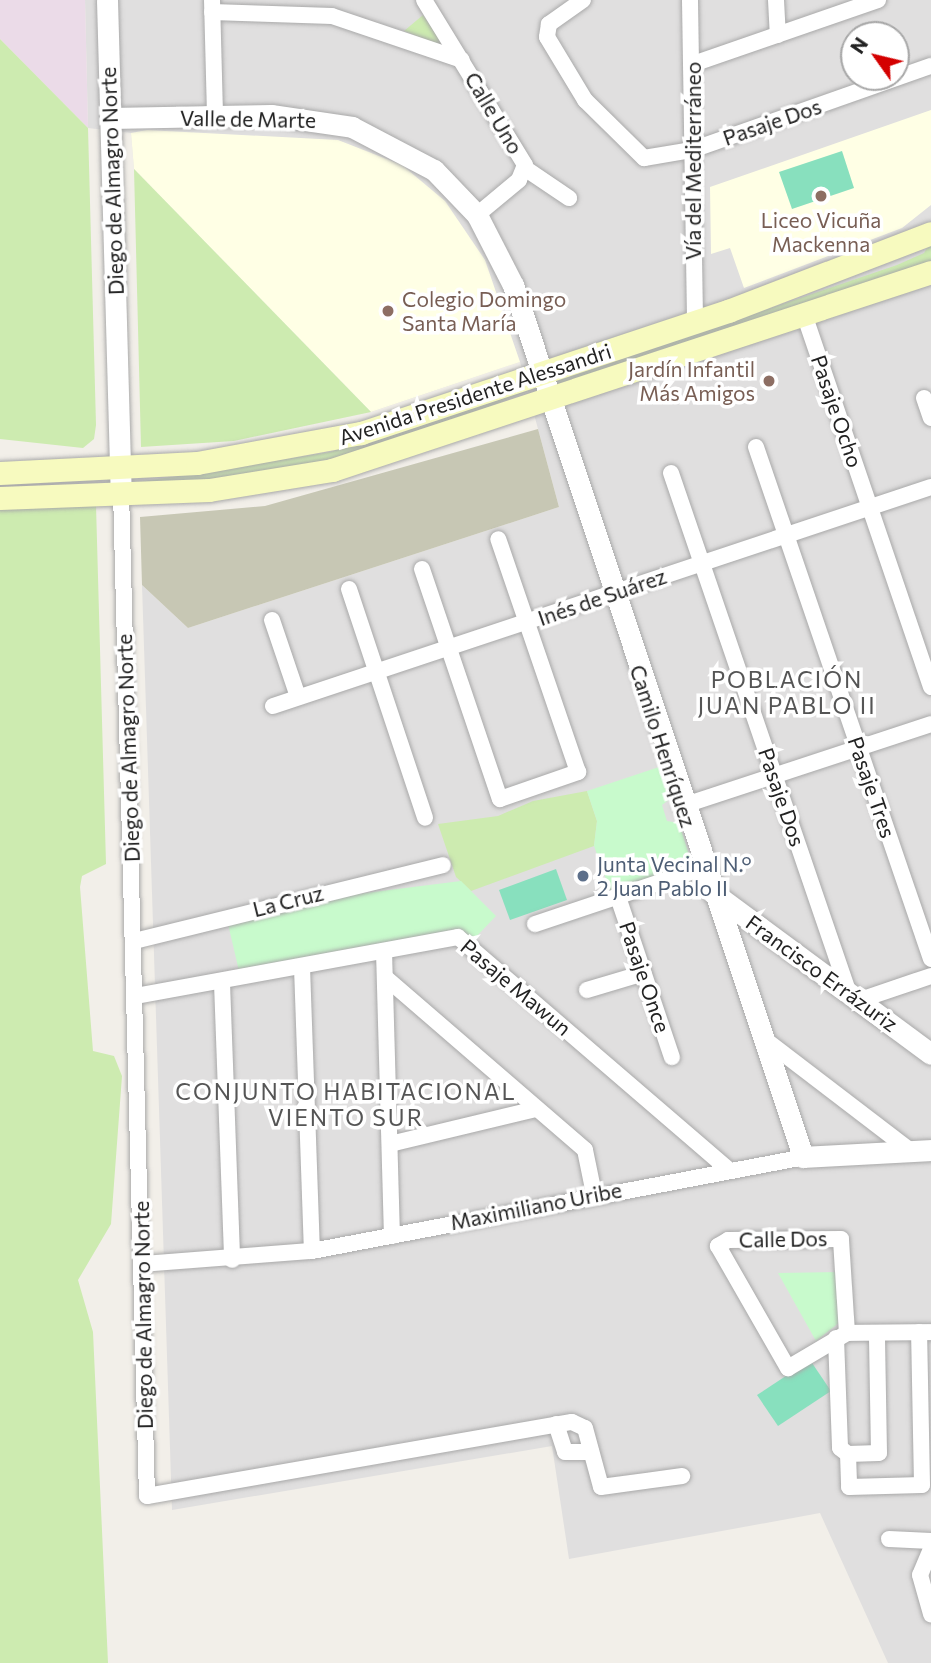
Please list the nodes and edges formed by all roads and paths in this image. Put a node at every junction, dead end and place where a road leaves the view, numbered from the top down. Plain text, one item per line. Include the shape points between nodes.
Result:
1 (107, 0) edge
2 (424, 0) edge
3 (583, 0) edge
4 (690, 0) edge
5 (776, 0) edge
6 (878, 0) edge
7 (856, 4) edge
8 (212, 6) edge
9 (305, 6) edge
10 (778, 35) junction
11 (462, 60) junction
12 (693, 64) junction
13 (931, 66) edge
14 (215, 117) junction
15 (110, 118) junction
16 (692, 150) junction
17 (526, 169) junction
18 (569, 198) dead end
19 (477, 215) junction
20 (931, 233) edge
21 (931, 271) edge
22 (804, 314) junction
23 (695, 322) junction
24 (541, 374) junction
25 (924, 398) dead end
26 (550, 402) junction
27 (931, 418) edge
28 (756, 447) dead end
29 (120, 468) junction
30 (0, 473) edge
31 (671, 473) dead end
32 (931, 487) edge
33 (121, 491) junction
34 (0, 498) edge
35 (871, 507) junction
36 (786, 535) junction
37 (498, 538) dead end
38 (703, 564) junction
39 (422, 569) dead end
40 (349, 589) dead end
41 (614, 590) junction
42 (272, 620) dead end
43 (526, 623) junction
44 (447, 649) junction
45 (375, 672) junction
46 (931, 687) edge
47 (298, 697) junction
48 (273, 706) dead end
49 (931, 724) edge
50 (859, 750) junction
51 (775, 779) junction
52 (682, 806) junction
53 (425, 818) dead end
54 (443, 865) dead end
55 (702, 868) junction
56 (712, 892) junction
57 (618, 897) junction
58 (535, 924) dead end
59 (134, 941) junction
60 (384, 951) junction
61 (931, 958) edge
62 (302, 967) junction
63 (644, 973) junction
64 (931, 976) edge
65 (386, 978) junction
66 (222, 983) junction
67 (587, 990) dead end
68 (854, 995) junction
69 (136, 996) junction
70 (761, 1037) junction
71 (931, 1054) edge
72 (672, 1056) dead end
73 (536, 1109) junction
74 (390, 1144) junction
75 (921, 1150) edge
76 (803, 1157) junction
77 (728, 1169) junction
78 (594, 1194) junction
79 (391, 1236) junction
80 (312, 1251) junction
81 (232, 1260) junction
82 (142, 1264) junction
83 (925, 1332) edge
84 (877, 1333) junction
85 (841, 1336) junction
86 (556, 1424) junction
87 (591, 1452) junction
88 (848, 1454) junction
89 (682, 1476) dead end
90 (889, 1539) dead end
91 (931, 1541) edge
92 (931, 1549) edge
93 (931, 1614) edge

1 - 15 street, Diego de Almagro Norte
2 - 11 street, Calle Uno
3 - 16 street, Pasaje Dos via 546,30 585,100 641,157
4 - 12 street, Vía del Mediterráneo
5 - 10 street
6 - 7 street
7 - 10 street
8 - 9 street
8 - 14 street
9 - 11 street
10 - 12 street
11 - 17 street, Calle Uno
12 - 16 street, Vía del Mediterráneo
13 - 16 street, Pasaje Dos
14 - 15 street, Valle de Marte
14 - 19 street, Valle de Marte via 304,116 364,131 434,170
15 - 29 street, Diego de Almagro Norte
16 - 23 street, Vía del Mediterráneo
17 - 18 street
17 - 19 street, Calle Uno
19 - 24 street, Valle de Marte via 504,263
20 - 23 main road, Avenida Presidente Alessandri
21 - 22 main road, Avenida Presidente Alessandri
22 - 26 main road, Avenida Presidente Alessandri
22 - 35 street, Pasaje Ocho
23 - 24 main road, Avenida Presidente Alessandri
24 - 26 street, Camilo Henríquez
24 - 29 main road, Avenida Presidente Alessandri via 316,444 234,459
25 - 27 street
26 - 33 main road, Avenida Presidente Alessandri via 304,477 209,490
26 - 41 street, Camilo Henríquez
28 - 36 street, Pasaje Tres
29 - 30 main road, Avenida Presidente Alessandri
29 - 33 street, Diego de Almagro Norte
31 - 38 street, Pasaje Dos
32 - 35 street, Inés de Suárez
33 - 34 main road, Avenida Presidente Alessandri
33 - 59 street, Diego de Almagro Norte
35 - 36 street, Inés de Suárez
35 - 46 street, Pasaje Ocho
36 - 38 street, Inés de Suárez
36 - 50 street, Pasaje Tres
37 - 43 street
38 - 41 street, Inés de Suárez
38 - 51 street, Pasaje Dos
39 - 44 street
40 - 45 street
41 - 43 street, Inés de Suárez
41 - 52 street, Camilo Henríquez
42 - 47 street
43 - 44 street, Inés de Suárez
43 - 44 street via 578,772 500,799
44 - 45 street, Inés de Suárez
45 - 47 street, Inés de Suárez
45 - 53 street
47 - 48 street, Inés de Suárez
49 - 50 street
50 - 51 street
50 - 61 street, Pasaje Tres
51 - 52 street
51 - 68 street, Pasaje Dos
52 - 55 street, Camilo Henríquez
54 - 59 street, La Cruz
55 - 56 street, Camilo Henríquez
55 - 57 street
56 - 68 street, Francisco Errázuriz
56 - 70 street, Camilo Henríquez
57 - 58 street
57 - 63 street, Pasaje Once
59 - 69 street, Diego de Almagro Norte
60 - 62 street, Pasaje Mawun
60 - 65 street
60 - 77 street, Pasaje Mawun via 451,936 463,940
62 - 66 street, Pasaje Mawun
62 - 80 street
63 - 67 street
63 - 72 street, Pasaje Once
64 - 68 street
65 - 73 street
65 - 74 street
66 - 69 street, Pasaje Mawun
66 - 81 street
68 - 71 street, Francisco Errázuriz
69 - 82 street, Diego de Almagro Norte
70 - 75 street
70 - 76 street, Camilo Henríquez
73 - 74 street
73 - 78 street via 585,1150
74 - 79 street
75 - 76 street, Maximiliano Uribe
76 - 77 street, Maximiliano Uribe
77 - 78 street, Maximiliano Uribe
78 - 79 street, Maximiliano Uribe
79 - 80 street, Maximiliano Uribe
80 - 81 street, Maximiliano Uribe
81 - 82 street, Maximiliano Uribe
82 - 86 street, Diego de Almagro Norte via 147,1496
83 - 84 street
83 - 88 street via 922,1485 849,1487
84 - 85 street
84 - 88 street via 880,1453
85 - 85 street, Calle Dos via 841,1239 728,1240 716,1250 788,1368
85 - 88 street via 840,1448
86 - 87 street via 582,1425
86 - 87 street via 565,1452
87 - 89 street via 606,1489
90 - 91 street
92 - 93 street via 920,1575

